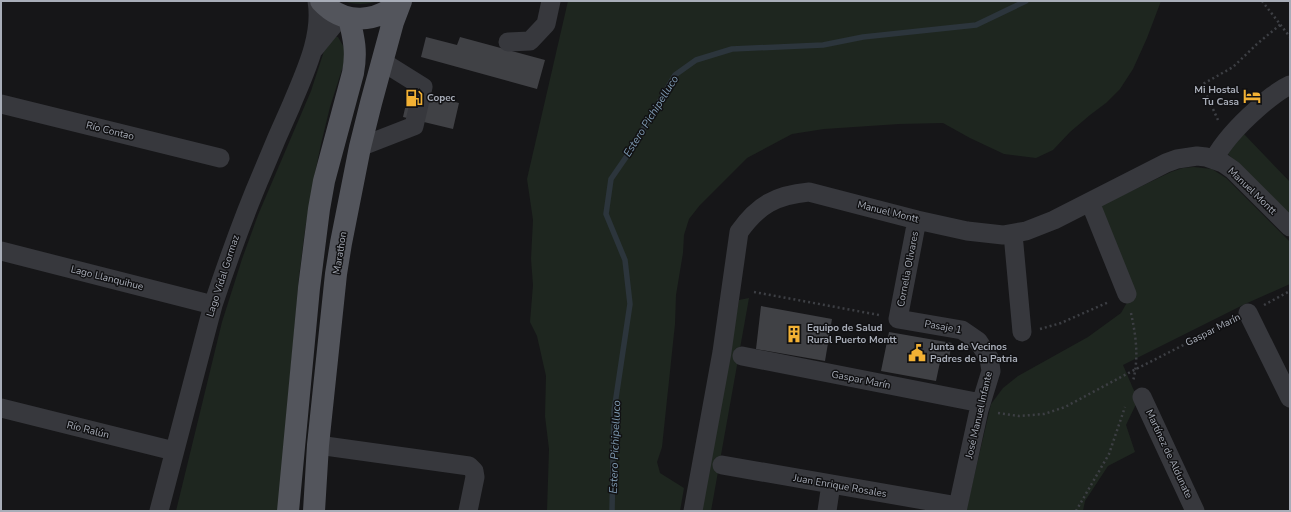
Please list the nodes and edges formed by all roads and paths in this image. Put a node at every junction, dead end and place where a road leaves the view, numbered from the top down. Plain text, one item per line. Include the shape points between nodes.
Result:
1 (317, 1) edge
2 (321, 1) edge
3 (401, 1) edge
4 (551, 1) edge
5 (1262, 1) edge
6 (345, 17) junction
7 (1281, 24) junction
8 (1290, 36) edge
9 (508, 42) dead end
10 (313, 50) junction
11 (382, 62) junction
12 (1290, 85) edge
13 (1, 104) edge
14 (1218, 120) dead end
15 (360, 148) junction
16 (220, 158) dead end
17 (1214, 159) junction
18 (1090, 202) junction
19 (917, 220) junction
20 (1290, 227) edge
21 (1014, 234) junction
22 (1, 251) edge
23 (1290, 291) edge
24 (754, 292) dead end
25 (1127, 294) junction
26 (213, 305) junction
27 (1248, 313) junction
28 (898, 319) junction
29 (962, 330) joint
30 (1022, 332) joint
31 (742, 356) dead end
32 (1136, 369) junction
33 (1133, 395) junction
34 (1290, 398) edge
35 (980, 407) junction
36 (1, 408) edge
37 (318, 445) junction
38 (174, 451) junction
39 (722, 465) dead end
40 (831, 484) junction
41 (957, 509) edge
42 (159, 511) edge
43 (288, 511) edge
44 (314, 511) edge
45 (468, 511) edge
46 (693, 511) edge
47 (827, 511) edge
48 (1076, 511) edge
49 (1195, 511) edge

1 - 10 street, Lago Vidal Gormaz via 318,26
2 - 6 main road
3 - 6 main road via 385,13 376,16
3 - 11 main road, Marathon
4 - 9 street via 546,24 530,41
5 - 7 path
6 - 10 street, Lago Vidal Gormaz
6 - 43 main road via 355,41 356,60 319,209
7 - 8 path
7 - 14 path via 1233,67 1203,84
10 - 26 street, Lago Vidal Gormaz via 241,224
11 - 15 main road, Marathon
11 - 15 street via 423,87 414,126
12 - 17 street via 1269,98 1240,124 1221,146
13 - 16 street, Río Contao
15 - 37 main road, Marathon via 336,274
17 - 18 street, Manuel Montt via 1197,156 1166,163
17 - 20 street, Manuel Montt via 1233,170
18 - 21 street, Manuel Montt via 1039,227
18 - 25 street
19 - 21 street, Manuel Montt via 990,234
19 - 28 street, Cornelia Olivares
19 - 46 street, Manuel Montt via 809,192 795,193 768,203 747,221 739,232 722,352
21 - 30 street
22 - 26 street, Lago Llanquihue
23 - 27 path, Gaspar Marín
24 - 28 path
25 - 30 path via 1061,323
25 - 32 path via 1136,338
26 - 38 street, Lago Vidal Gormaz
27 - 32 path, Gaspar Marín
27 - 34 street
28 - 29 street, Pasaje 1
29 - 35 street, José Manuel Infante via 978,342 990,358 991,371
31 - 35 street, Gaspar Marín
32 - 33 path
32 - 35 path, Gaspar Marín via 1064,407 1044,414 1019,416
33 - 48 path via 1109,454
33 - 49 street, Martínez de Aldunate
35 - 41 street, José Manuel Infante
36 - 38 street, Río Ralún
37 - 44 main road, Marathon
37 - 45 street via 469,466 475,477
38 - 42 street, Lago Vidal Gormaz
39 - 40 street, Juan Enrique Rosales
40 - 41 street, Juan Enrique Rosales
40 - 47 street

